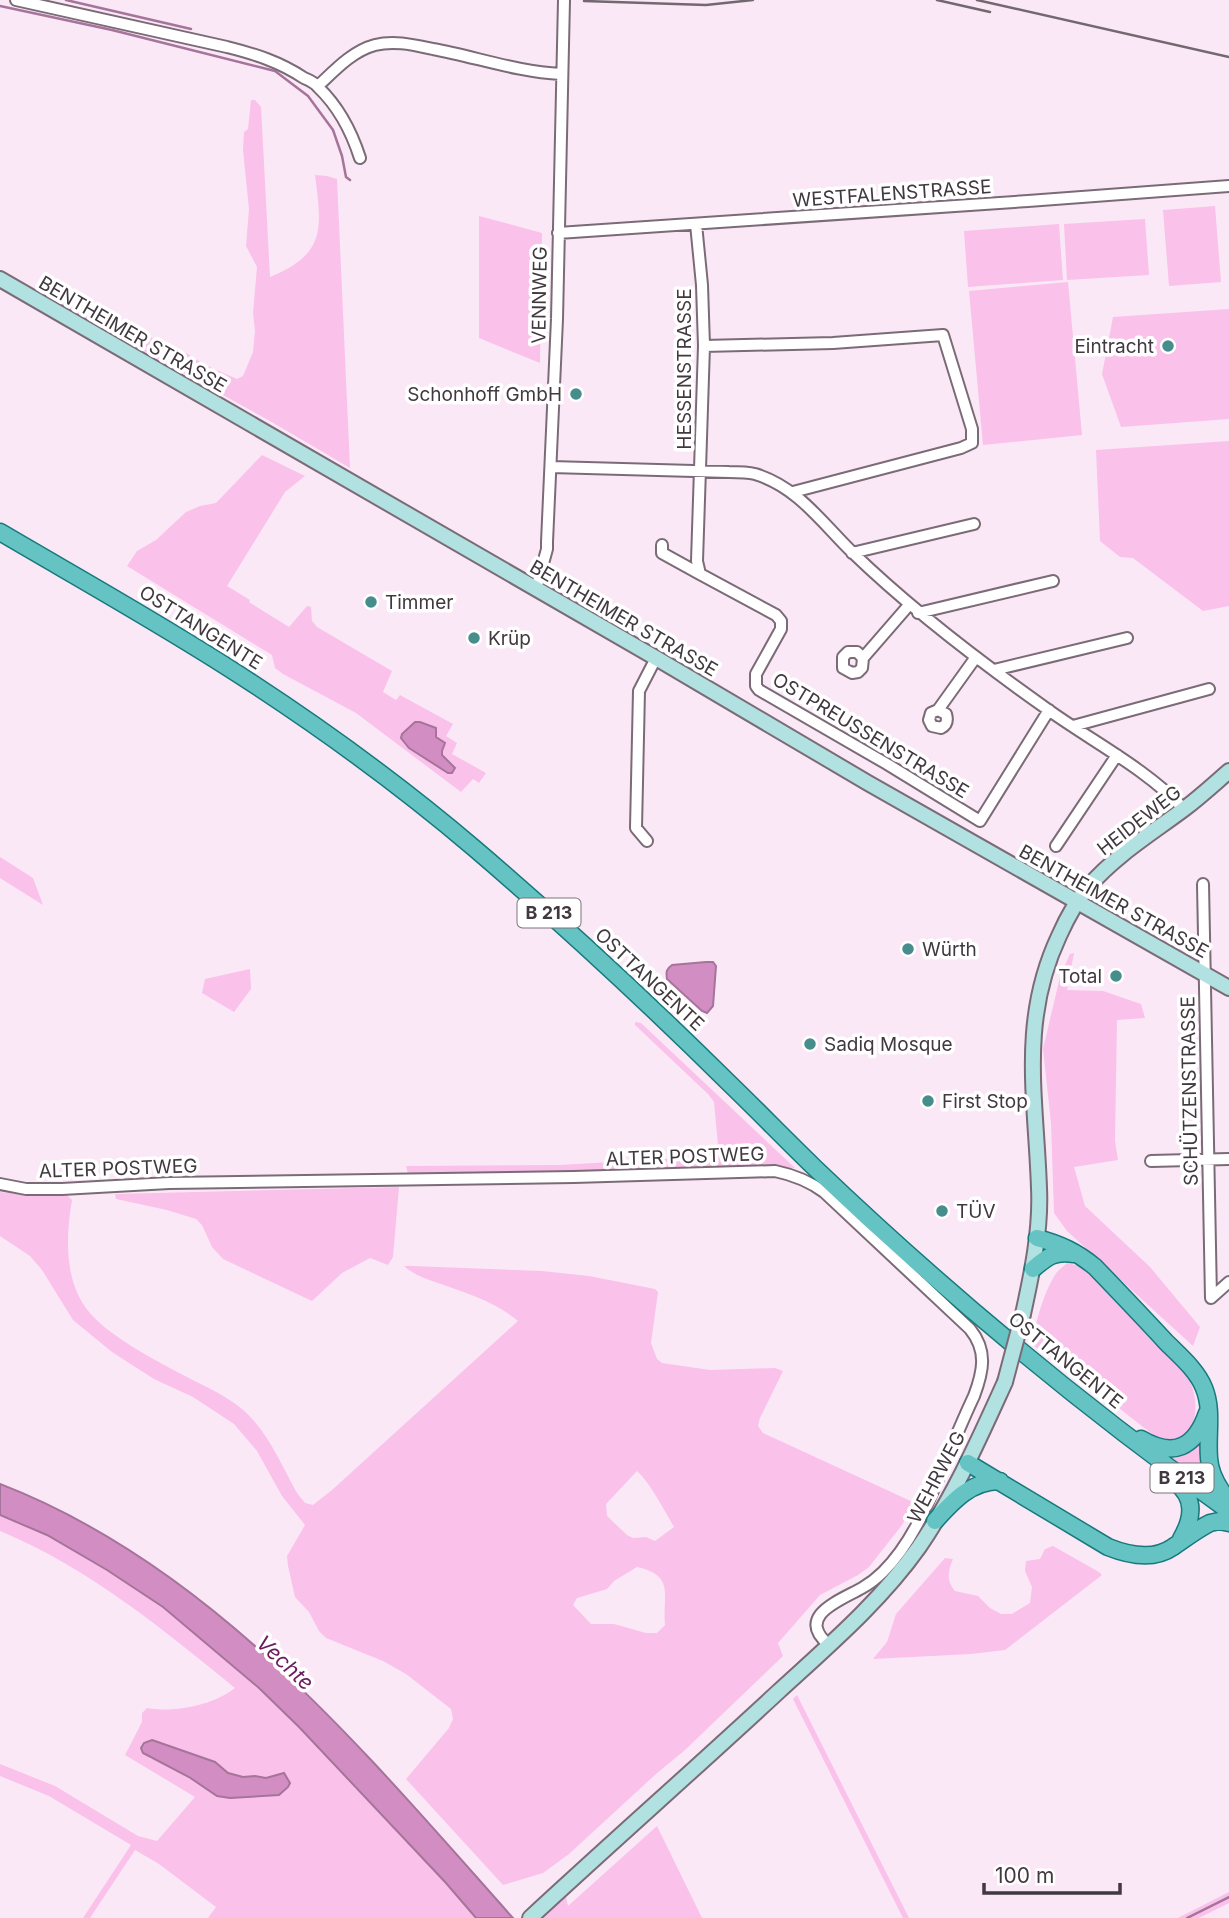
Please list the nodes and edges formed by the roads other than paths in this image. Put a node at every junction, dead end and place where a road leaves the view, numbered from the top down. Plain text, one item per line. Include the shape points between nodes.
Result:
1 (16, 0) edge
2 (564, 0) edge
3 (561, 74) junction
4 (318, 86) junction
5 (360, 158) dead end
6 (1229, 186) edge
7 (696, 224) junction
8 (558, 233) junction
9 (0, 279) edge
10 (704, 346) junction
11 (551, 467) junction
12 (700, 471) junction
13 (793, 492) junction
14 (974, 524) dead end
15 (0, 532) edge
16 (662, 545) dead end
17 (852, 553) junction
18 (700, 574) junction
19 (1053, 581) dead end
20 (536, 589) junction
21 (914, 609) junction
22 (1127, 638) dead end
23 (976, 657) junction
24 (656, 658) junction
25 (863, 658) dead end
26 (994, 670) junction
27 (1209, 688) dead end
28 (938, 710) dead end
29 (1049, 710) junction
30 (1073, 726) junction
31 (1116, 755) junction
32 (1229, 771) edge
33 (1184, 809) junction
34 (646, 841) dead end
35 (1056, 846) dead end
36 (1203, 884) dead end
37 (1076, 902) junction
38 (1204, 973) junction
39 (1229, 988) edge
40 (1229, 1159) edge
41 (1208, 1160) junction
42 (1151, 1161) dead end
43 (0, 1184) edge
44 (1037, 1238) junction
45 (1081, 1255) junction
46 (1033, 1269) junction
47 (1229, 1282) edge
48 (1209, 1408) junction
49 (1107, 1420) junction
50 (1136, 1443) junction
51 (968, 1462) junction
52 (1000, 1481) junction
53 (1229, 1501) edge
54 (1229, 1511) edge
55 (935, 1521) junction
56 (1229, 1523) edge
57 (1179, 1541) junction
58 (828, 1645) junction
59 (531, 1917) edge

1 - 4 street via 259,55
2 - 3 street, VENNWEG
3 - 4 street via 388,43 363,50
3 - 8 street, VENNWEG
4 - 5 street via 351,134
6 - 7 street, WESTFALENSTRASSE
7 - 8 street, WESTFALENSTRASSE
7 - 10 street, HESSENSTRASSE
8 - 11 street, VENNWEG
9 - 20 street, BENTHEIMER STRASSE
10 - 12 street, HESSENSTRASSE
10 - 13 street via 943,335 972,429 972,443
11 - 12 street
11 - 20 street, VENNWEG via 547,549
12 - 13 street via 753,473
12 - 18 street
13 - 17 street
14 - 17 street
15 - 49 main road, OSTTANGENTE / B 213 via 234,671 404,791 552,916 963,1303
16 - 18 street via 662,553
17 - 21 street
18 - 29 street, OSTPREUSSENSTRASSE via 781,621 756,674 759,690 980,821
19 - 21 street
20 - 24 street, BENTHEIMER STRASSE
21 - 23 street
21 - 25 street
22 - 26 street
23 - 26 street
23 - 28 street
24 - 34 street via 639,691 636,828
24 - 37 street, BENTHEIMER STRASSE
26 - 29 street
27 - 30 street
29 - 30 street
30 - 31 street
31 - 33 street
31 - 35 street
32 - 33 street, HEIDEWEG
33 - 37 street, HEIDEWEG via 1121,857
36 - 38 street, SCHÜTZENSTRASSE
37 - 38 street, BENTHEIMER STRASSE
37 - 44 street, WEHRWEG via 1051,952 1035,1019
38 - 39 street, BENTHEIMER STRASSE
38 - 41 street, SCHÜTZENSTRASSE
40 - 41 street
41 - 42 street
41 - 47 street, SCHÜTZENSTRASSE via 1211,1298
43 - 58 street, ALTER POSTWEG via 62,1189 775,1171 812,1184 970,1329 984,1365 922,1518 908,1540 884,1571 831,1604 818,1618 818,1636
44 - 45 main road
44 - 46 street, WEHRWEG
45 - 46 main road via 1050,1255
45 - 48 main road via 1196,1375
46 - 51 street, WEHRWEG, bridge via 1004,1382
48 - 49 main road via 1195,1437 1172,1449 1153,1446
48 - 53 main road via 1209,1459
49 - 50 main road, OSTTANGENTE / B 213
50 - 54 main road, OSTTANGENTE / B 213
50 - 57 main road via 1188,1495 1190,1519
51 - 52 main road
51 - 55 street, WEHRWEG
52 - 55 main road via 968,1490
52 - 57 main road via 1121,1552 1149,1555
55 - 58 street, WEHRWEG via 895,1577
56 - 57 main road via 1210,1523
58 - 59 street, WEHRWEG

